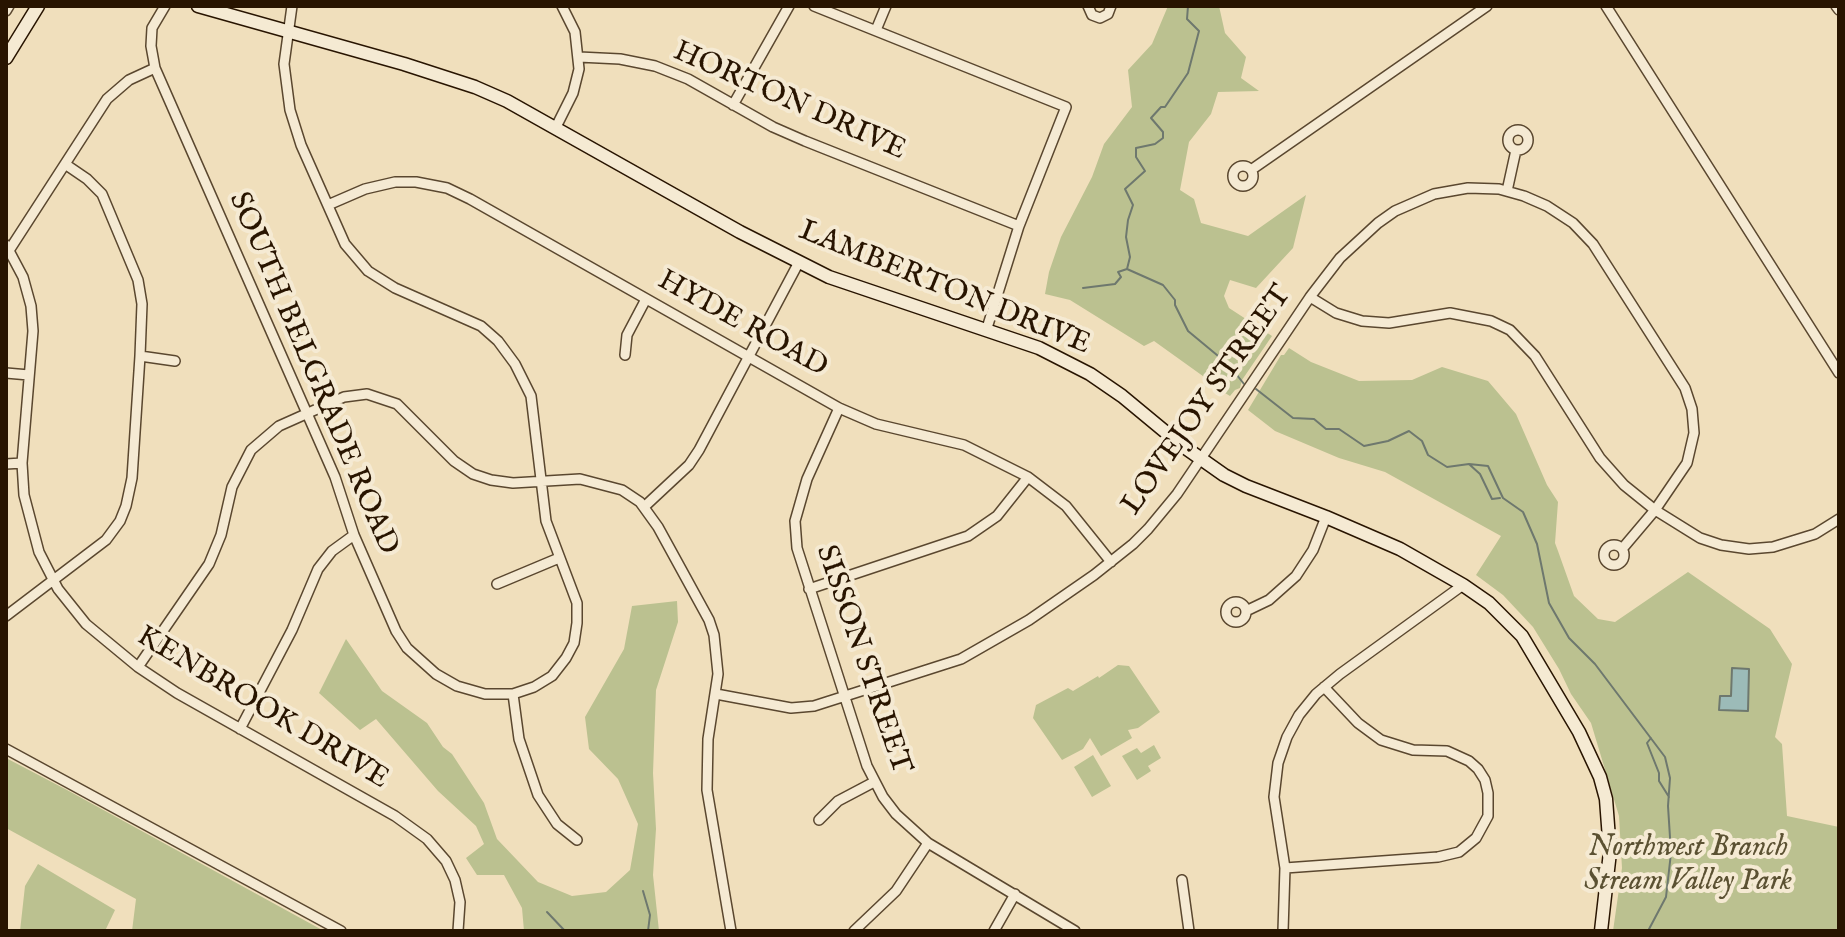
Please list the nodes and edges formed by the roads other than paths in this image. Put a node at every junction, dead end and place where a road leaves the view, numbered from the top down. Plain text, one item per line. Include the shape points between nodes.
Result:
1 (38, 6) edge
2 (165, 6) edge
3 (198, 6) edge
4 (292, 6) edge
5 (562, 6) edge
6 (789, 6) edge
7 (814, 6) edge
8 (886, 6) edge
9 (1088, 6) edge
10 (1111, 6) edge
11 (1487, 6) edge
12 (1606, 6) edge
13 (876, 30) junction
14 (287, 31) junction
15 (579, 57) junction
16 (6, 58) edge
17 (155, 68) junction
18 (733, 105) junction
19 (556, 127) junction
20 (1516, 150) dead end
21 (65, 164) junction
22 (1251, 170) dead end
23 (1507, 191) junction
24 (328, 205) junction
25 (1019, 226) junction
26 (8, 247) edge
27 (799, 262) junction
28 (1310, 297) junction
29 (646, 299) junction
30 (987, 328) junction
31 (625, 355) dead end
32 (140, 356) junction
33 (747, 356) junction
34 (175, 361) dead end
35 (6, 373) edge
36 (1839, 373) edge
37 (29, 375) junction
38 (839, 408) junction
39 (306, 414) junction
40 (1200, 459) junction
41 (22, 463) junction
42 (6, 464) edge
43 (1028, 477) junction
44 (541, 482) junction
45 (644, 507) junction
46 (1655, 510) junction
47 (1326, 517) junction
48 (1838, 520) edge
49 (354, 535) junction
50 (1622, 549) dead end
51 (559, 558) junction
52 (1111, 562) junction
53 (54, 581) junction
54 (497, 584) dead end
55 (1463, 585) junction
56 (809, 589) junction
57 (1246, 611) dead end
58 (6, 616) edge
59 (138, 667) junction
60 (1324, 687) junction
61 (513, 694) junction
62 (716, 694) junction
63 (844, 698) junction
64 (240, 729) junction
65 (6, 749) edge
66 (874, 782) junction
67 (819, 820) dead end
68 (577, 840) dead end
69 (928, 843) junction
70 (1285, 868) junction
71 (1182, 880) dead end
72 (1015, 894) junction
73 (341, 931) edge
74 (458, 931) edge
75 (731, 931) edge
76 (854, 931) edge
77 (994, 931) edge
78 (1075, 931) edge
79 (1189, 931) edge
80 (1283, 931) edge
81 (1601, 931) edge

1 - 16 street
2 - 17 street, SOUTH BELGRADE ROAD via 152,28
3 - 14 street, LAMBERTON DRIVE
4 - 14 street
5 - 15 street via 575,32
6 - 18 street
7 - 13 street
8 - 13 street
9 - 10 street via 1100,18
11 - 22 street
12 - 36 street
13 - 25 street via 1066,107
14 - 19 street, LAMBERTON DRIVE via 475,87
14 - 24 street via 284,64 290,110
15 - 18 street, HORTON DRIVE via 655,66
15 - 19 street via 573,93
17 - 21 street via 129,80 107,99
17 - 39 street, SOUTH BELGRADE ROAD
18 - 25 street, HORTON DRIVE via 805,141
19 - 27 street, LAMBERTON DRIVE
20 - 23 street
21 - 26 street
21 - 32 street via 102,194 131,260 142,304
23 - 28 street, LOVEJOY STREET via 1468,188 1434,194 1395,211 1340,258
23 - 46 street, LOVEJOY STREET via 1547,206 1593,244 1685,388 1692,409 1691,452
24 - 29 street, HYDE ROAD via 395,182 447,188
24 - 44 street via 345,244 368,271 481,326 498,341 531,396
25 - 30 street
26 - 37 street, KENBROOK DRIVE via 31,306
27 - 30 street, LAMBERTON DRIVE via 879,296
27 - 33 street
28 - 40 street, LOVEJOY STREET
28 - 46 street via 1362,321 1389,323 1450,313 1510,330 1535,356 1600,458
29 - 31 street via 627,335
29 - 33 street, HYDE ROAD
30 - 40 street, LAMBERTON DRIVE via 1090,374
32 - 34 street
32 - 53 street via 126,506 106,540
33 - 38 street, HYDE ROAD
33 - 45 street via 689,465
35 - 37 street
37 - 41 street, KENBROOK DRIVE
38 - 43 street, HYDE ROAD via 876,424 964,445
38 - 56 street, SISSON STREET via 807,479 795,521
39 - 44 street via 344,397 376,395 397,404 473,474
39 - 49 street, SOUTH BELGRADE ROAD
39 - 59 street via 279,426 251,450 232,487 209,564
40 - 47 street, LAMBERTON DRIVE via 1246,486
40 - 52 street, LOVEJOY STREET via 1148,529
41 - 42 street
41 - 53 street, KENBROOK DRIVE via 30,525
43 - 52 street, HYDE ROAD via 1066,506
43 - 56 street via 997,516 968,536
44 - 45 street via 596,481 622,490
44 - 51 street via 546,521
45 - 62 street via 709,620 718,658
46 - 48 street via 1700,538 1749,549 1795,542
46 - 50 street, LOVEJOY STREET
47 - 55 street, LAMBERTON DRIVE via 1400,549
47 - 57 street via 1296,576 1269,600
49 - 61 street, SOUTH BELGRADE ROAD via 407,648 457,686
49 - 64 street via 318,569
51 - 54 street
51 - 61 street via 577,603 574,643 552,676
52 - 63 street, LOVEJOY STREET via 987,647
53 - 58 street
53 - 59 street, KENBROOK DRIVE via 86,624
55 - 60 street
55 - 81 street, LAMBERTON DRIVE via 1522,636 1600,777 1610,852
56 - 63 street, SISSON STREET
59 - 64 street, KENBROOK DRIVE
60 - 70 street via 1299,715 1278,763 1274,797
60 - 70 street via 1381,740 1413,750 1447,751 1469,761 1485,780 1488,816 1476,838 1459,852
61 - 68 street via 519,739 538,795 557,824
62 - 63 street, LOVEJOY STREET via 791,708
62 - 75 street via 707,790
63 - 66 street, SISSON STREET
64 - 74 street, KENBROOK DRIVE via 427,839 455,880
65 - 73 street
66 - 67 street via 838,801
66 - 69 street, SISSON STREET via 896,814
69 - 72 street, SISSON STREET
69 - 76 street via 896,891
70 - 80 street
71 - 79 street
72 - 77 street
72 - 78 street, SISSON STREET

